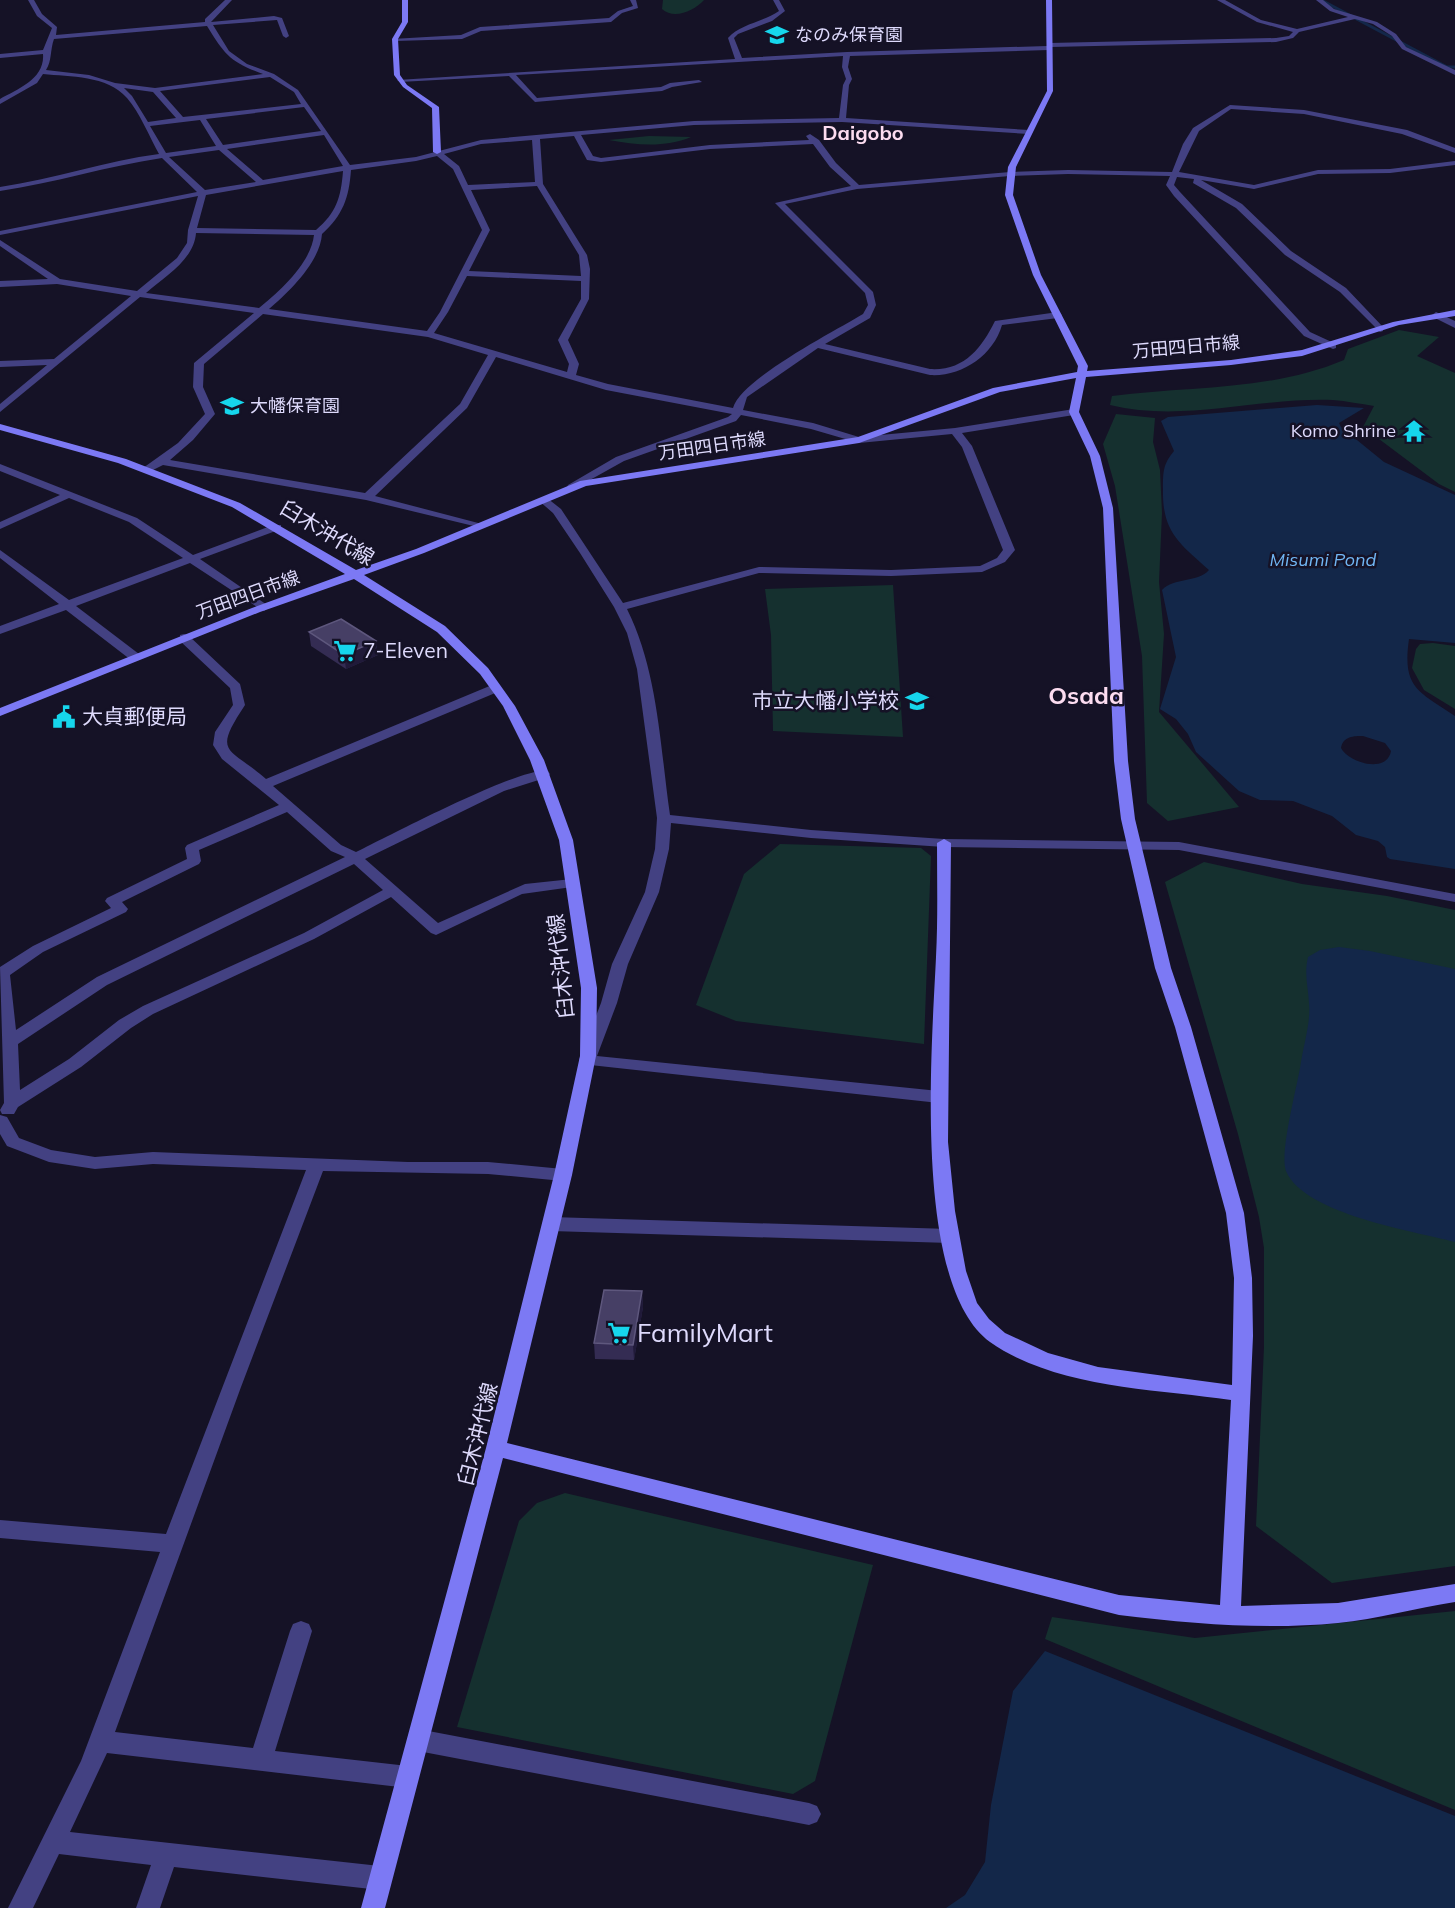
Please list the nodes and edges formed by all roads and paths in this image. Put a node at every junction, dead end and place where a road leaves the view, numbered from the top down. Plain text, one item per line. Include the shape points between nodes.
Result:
1 (32, 0) edge
2 (229, 0) edge
3 (405, 0) edge
4 (633, 0) edge
5 (776, 0) edge
6 (1049, 0) edge
7 (1220, 0) edge
8 (1319, 0) edge
9 (1355, 17) junction
10 (208, 22) junction
11 (1297, 31) junction
12 (286, 36) dead end
13 (52, 37) junction
14 (395, 39) junction
15 (1049, 46) junction
16 (46, 52) junction
17 (847, 54) junction
18 (0, 56) edge
19 (739, 60) junction
20 (41, 72) junction
21 (1455, 73) edge
22 (272, 75) junction
23 (512, 75) junction
24 (400, 80) junction
25 (699, 82) dead end
26 (112, 84) junction
27 (155, 90) junction
28 (0, 102) edge
29 (307, 105) junction
30 (202, 117) junction
31 (182, 120) junction
32 (842, 120) junction
33 (799, 123) junction
34 (144, 124) junction
35 (1029, 132) junction
36 (325, 133) junction
37 (577, 134) junction
38 (536, 138) junction
39 (816, 142) junction
40 (221, 147) junction
41 (437, 152) junction
42 (1455, 152) edge
43 (163, 155) junction
44 (1455, 163) edge
45 (347, 168) junction
46 (1010, 174) junction
47 (1176, 174) junction
48 (1190, 175) junction
49 (262, 183) junction
50 (539, 184) junction
51 (856, 187) junction
52 (465, 188) junction
53 (0, 189) edge
54 (203, 193) junction
55 (192, 230) junction
56 (0, 233) edge
57 (318, 233) junction
58 (0, 242) edge
59 (463, 273) junction
60 (586, 279) junction
61 (57, 281) junction
62 (0, 284) edge
63 (139, 295) junction
64 (257, 312) junction
65 (1455, 313) edge
66 (1058, 315) junction
67 (1436, 315) junction
68 (1455, 325) edge
69 (1380, 329) junction
70 (429, 334) junction
71 (817, 345) junction
72 (1333, 346) junction
73 (494, 354) junction
74 (54, 362) junction
75 (0, 364) edge
76 (1080, 376) junction
77 (571, 377) junction
78 (0, 409) edge
79 (738, 411) junction
80 (1074, 412) junction
81 (0, 428) edge
82 (956, 432) junction
83 (859, 440) junction
84 (163, 462) junction
85 (0, 467) edge
86 (147, 470) junction
87 (572, 487) junction
88 (70, 494) junction
89 (367, 497) junction
90 (543, 500) junction
91 (1, 524) edge
92 (478, 526) junction
93 (277, 527) junction
94 (0, 553) edge
95 (193, 560) junction
96 (357, 575) junction
97 (70, 606) junction
98 (264, 607) junction
99 (620, 607) junction
100 (0, 630) edge
101 (184, 638) junction
102 (135, 657) junction
103 (496, 688) junction
104 (0, 712) edge
105 (543, 774) junction
106 (263, 785) junction
107 (288, 806) junction
108 (664, 818) junction
109 (944, 843) junction
110 (1136, 844) junction
111 (354, 856) junction
112 (572, 883) junction
113 (392, 891) junction
114 (1455, 898) edge
115 (10, 1042) junction
116 (587, 1060) junction
117 (939, 1097) junction
118 (12, 1103) junction
119 (1, 1121) edge
120 (317, 1164) junction
121 (563, 1175) junction
122 (551, 1224) junction
123 (950, 1236) junction
124 (1241, 1394) junction
125 (496, 1448) junction
126 (0, 1529) edge
127 (173, 1544) junction
128 (1455, 1593) edge
129 (1230, 1614) junction
130 (302, 1631) dead end
131 (418, 1740) junction
132 (100, 1741) junction
133 (261, 1760) junction
134 (408, 1777) junction
135 (809, 1814) dead end
136 (53, 1842) junction
137 (166, 1855) junction
138 (380, 1878) junction
139 (20, 1908) edge
140 (148, 1908) edge
141 (373, 1908) edge

1 - 13 street via 39,15 55,28
2 - 10 street
3 - 14 main road via 405,22
4 - 14 street via 636,7 611,20 480,29 462,37
5 - 19 street via 782,11 777,16 731,38
6 - 15 main road
7 - 11 street via 1259,21
8 - 9 street via 1332,10
9 - 11 street
9 - 21 street via 1375,23 1394,35 1404,48
10 - 12 street via 279,18
10 - 13 street
10 - 22 street via 226,52 245,65
11 - 15 street via 1291,37 1276,40
13 - 16 street
14 - 24 main road via 395,67
15 - 17 street
15 - 35 main road via 1050,92
16 - 18 street
16 - 20 street via 47,63
17 - 19 street
17 - 32 street via 844,57 849,79
19 - 23 street
20 - 26 street via 93,77
20 - 28 street via 35,82
22 - 27 street
22 - 29 street via 296,90
23 - 24 street
23 - 25 street via 535,100
24 - 41 main road via 435,107
26 - 27 street
26 - 34 street via 130,97
27 - 31 street
29 - 30 street
29 - 36 street
30 - 31 street
30 - 40 street
31 - 34 street
32 - 33 street
32 - 35 street
33 - 37 street via 694,123
33 - 39 street
34 - 43 street
35 - 46 main road
36 - 40 street
36 - 45 street
37 - 38 street
37 - 39 street via 590,158 601,160 710,147
38 - 41 street via 481,142
38 - 50 street
39 - 51 street
40 - 43 street
40 - 49 street
41 - 45 street via 416,159
41 - 52 street via 456,168
42 - 47 street via 1404,132 1304,112 1230,107 1196,130
43 - 53 street
43 - 54 street
44 - 48 street via 1390,171 1318,172 1254,187
45 - 49 street
45 - 57 street via 346,186 335,218
46 - 47 street
46 - 51 street
46 - 66 main road via 1012,207 1037,275
47 - 48 street
47 - 72 street via 1170,185 1194,214 1306,334
48 - 69 street via 1239,206 1288,253 1343,290
49 - 54 street
50 - 52 street
50 - 60 street via 583,255
51 - 71 street via 779,203 869,291 872,305 867,316
52 - 59 street via 486,230
54 - 55 street
54 - 56 street
55 - 57 street
55 - 63 street via 191,243 184,255
57 - 64 street via 317,244 290,287
58 - 61 street
59 - 60 street
59 - 70 street
60 - 77 street via 585,299 563,340 574,364
61 - 62 street
61 - 63 street
63 - 64 street
63 - 74 street
64 - 70 street
64 - 84 street via 199,363 198,387 210,414
65 - 67 main road, 万田四日市線
66 - 71 street via 998,323 990,344 948,372 930,372
66 - 76 main road via 1083,366
67 - 68 street
67 - 69 main road, 万田四日市線
69 - 72 main road, 万田四日市線
70 - 73 street
71 - 79 street via 744,395
72 - 76 main road, 万田四日市線 via 1278,357
73 - 77 street
73 - 89 street via 464,406
74 - 75 street
74 - 78 street
76 - 80 main road
76 - 83 main road, 万田四日市線 via 998,390
77 - 79 street
79 - 83 street
79 - 87 street via 732,419 620,459
80 - 82 street
80 - 110 main road via 1095,456 1108,508 1121,762 1128,819
81 - 86 main road, 臼木沖代線
82 - 83 street
82 - 99 street via 967,446 1005,536 1009,550 1002,560 982,569 759,570
83 - 87 main road, 万田四日市線 via 632,474
84 - 86 street
84 - 89 street
85 - 88 street
86 - 93 main road, 臼木沖代線 via 236,505
87 - 90 main road, 万田四日市線
88 - 91 street
88 - 95 street via 133,519
89 - 92 street
90 - 92 main road, 万田四日市線
90 - 99 street via 556,511
92 - 96 main road, 万田四日市線
93 - 95 street
93 - 96 main road, 臼木沖代線
94 - 97 street
95 - 97 street
95 - 98 street
96 - 98 main road, 万田四日市線
96 - 103 main road, 臼木沖代線 via 441,629
97 - 100 street
97 - 102 street
98 - 101 main road, 万田四日市線
99 - 108 street via 633,633 643,669
101 - 102 main road, 万田四日市線
101 - 106 street via 236,687 239,705 222,732 220,745 227,756
102 - 104 main road, 万田四日市線
103 - 105 main road, 臼木沖代線 via 523,730
103 - 106 street
105 - 111 street via 499,788
105 - 112 main road, 臼木沖代線 via 566,840
106 - 107 street
107 - 111 street via 336,848
107 - 115 street via 192,848 194,861 112,901 121,909 38,949 2,974
108 - 109 street
108 - 116 street via 652,892 620,963
109 - 110 street
109 - 117 main road
110 - 114 street via 1179,846
110 - 124 main road via 1163,968 1235,1213 1243,1278
111 - 113 street
111 - 115 street via 102,981
112 - 113 street via 530,886 436,930
112 - 116 main road, 臼木沖代線 via 589,988
113 - 118 street via 309,936 148,1010
115 - 118 street
116 - 117 street
116 - 121 main road, 臼木沖代線
117 - 123 main road via 942,1181
118 - 119 street
119 - 120 street via 13,1142 49,1156 95,1163 153,1158
120 - 121 street via 488,1168
120 - 127 street
121 - 122 main road, 臼木沖代線
122 - 123 street
122 - 125 main road, 臼木沖代線
123 - 124 main road via 963,1290 974,1314 1016,1348 1089,1372
124 - 129 main road
125 - 129 main road via 1119,1605 1179,1613
125 - 131 main road, 臼木沖代線
126 - 127 street
127 - 132 street
128 - 129 main road via 1369,1609 1299,1616
130 - 133 street
131 - 134 main road, 臼木沖代線
131 - 135 street
132 - 133 street
132 - 136 street
133 - 134 street
134 - 138 main road, 臼木沖代線
136 - 137 street
136 - 139 street
137 - 138 street
137 - 140 street
138 - 141 main road, 臼木沖代線

